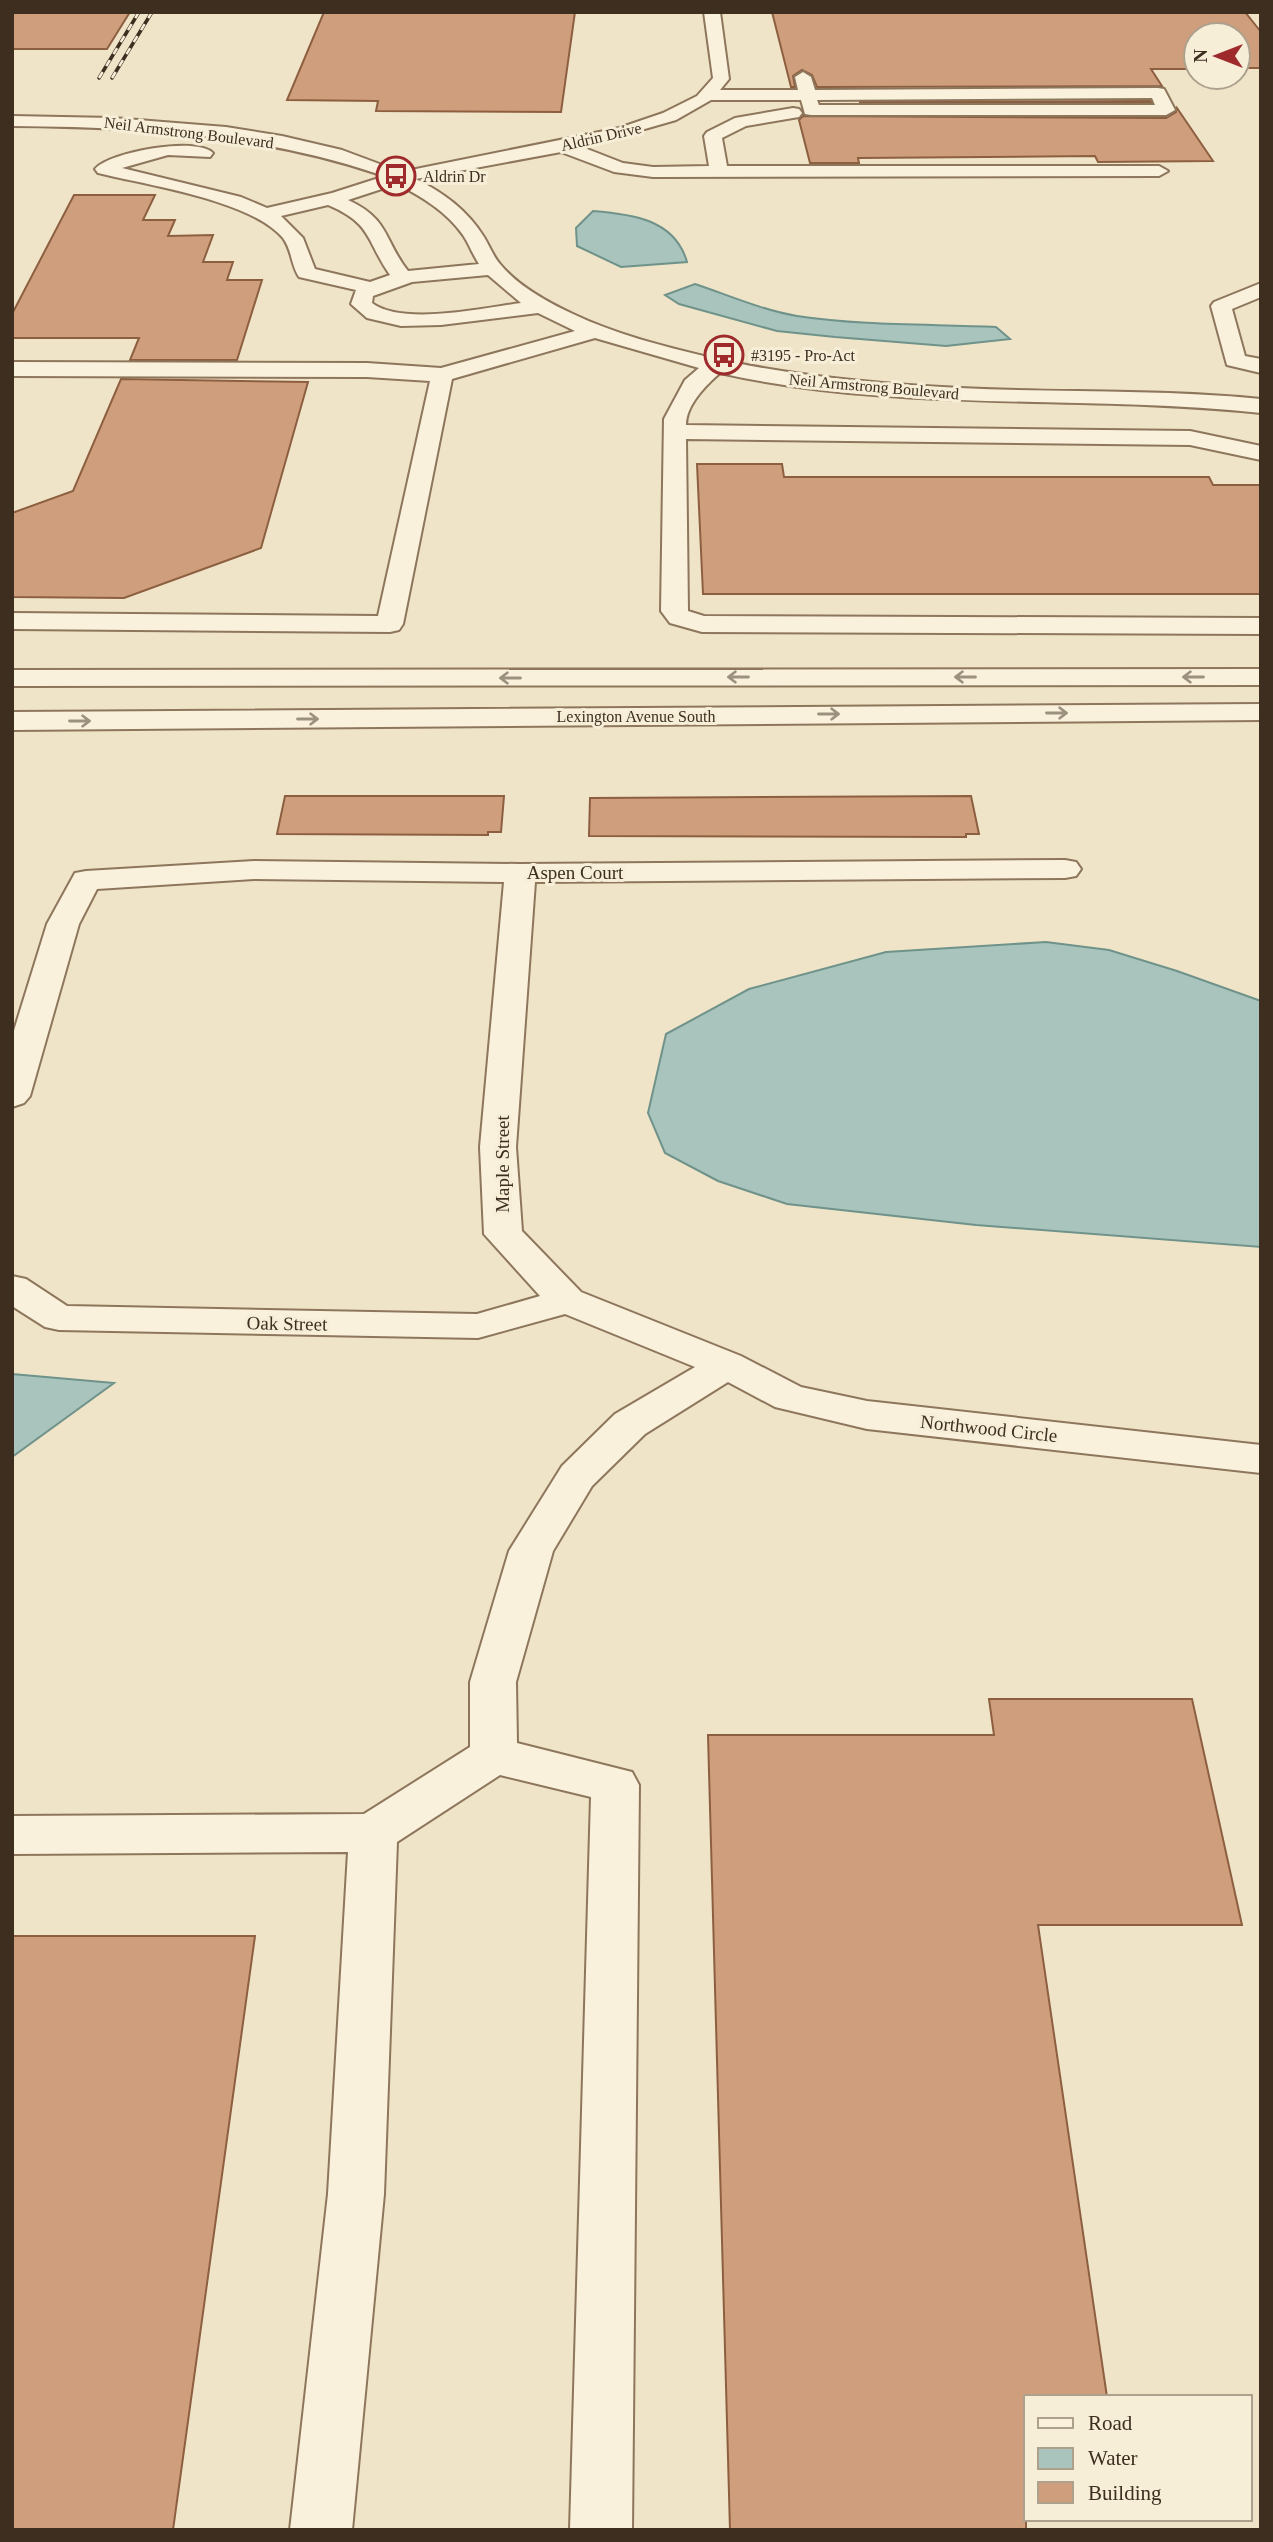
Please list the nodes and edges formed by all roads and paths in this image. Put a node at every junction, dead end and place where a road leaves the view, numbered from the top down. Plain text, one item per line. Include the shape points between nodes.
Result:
1 (712, 12) edge
2 (807, 94) junction
3 (710, 95) junction
4 (12, 121) edge
5 (559, 145) junction
6 (220, 156) dead end
7 (1159, 171) dead end
8 (719, 172) junction
9 (399, 177) junction
10 (330, 199) junction
11 (265, 214) junction
12 (494, 269) junction
13 (404, 279) junction
14 (372, 288) junction
15 (1255, 294) edge
16 (543, 306) junction
17 (1226, 324) junction
18 (1249, 330) dead end
19 (598, 331) junction
20 (716, 365) junction
21 (1261, 366) edge
22 (12, 369) edge
23 (442, 375) junction
24 (962, 395) junction
25 (1261, 406) edge
26 (674, 432) junction
27 (969, 436) junction
28 (1261, 453) edge
29 (12, 621) edge
30 (1261, 626) edge
31 (1261, 677) edge
32 (12, 678) edge
33 (1261, 712) edge
34 (12, 721) edge
35 (1065, 869) dead end
36 (520, 873) junction
37 (12, 1096) edge
38 (12, 1288) edge
39 (567, 1301) junction
40 (727, 1365) junction
41 (1261, 1459) edge
42 (494, 1755) junction
43 (373, 1833) junction
44 (12, 1835) edge
45 (321, 2530) edge
46 (601, 2530) edge

1 - 3 street via 722,71
2 - 2 street via 1166,110 1158,93
2 - 3 street
2 - 8 street via 713,136
3 - 5 street, Aldrin Drive via 656,123
4 - 9 street, Neil Armstrong Boulevard via 87,121 220,133 337,156
5 - 8 street via 620,168
5 - 9 street, Aldrin Drive
6 - 11 street via 168,149 104,169 234,201
7 - 8 street
9 - 10 street, Aldrin Drive
9 - 12 street, Neil Armstrong Boulevard via 450,208
10 - 11 street, Aldrin Drive
10 - 13 street via 366,218
11 - 14 street via 298,242 306,273
12 - 13 street
12 - 16 street, Neil Armstrong Boulevard
13 - 14 street
14 - 16 street via 364,293 361,304 373,314 397,319
15 - 17 street via 1221,306
16 - 19 street, Neil Armstrong Boulevard
17 - 18 street
17 - 21 street via 1235,360
19 - 20 street, Neil Armstrong Boulevard
19 - 23 street
20 - 24 street, Neil Armstrong Boulevard via 819,383
20 - 26 street via 693,386 675,419
22 - 23 street via 367,370
23 - 29 street via 390,624
24 - 25 street, Neil Armstrong Boulevard via 1155,397
24 - 27 street
26 - 27 street
26 - 30 street via 674,611 679,617 702,624
27 - 28 street via 1190,438
31 -> 32 street, Lexington Avenue South
34 -> 33 street, Lexington Avenue South
35 - 36 street, Aspen Court
36 - 37 street, Aspen Court via 254,870 86,880 63,924
36 - 39 street, Maple Street via 498,1147 503,1234
38 - 39 street, Oak Street via 59,1318 478,1326
39 - 40 street, Maple Street
40 - 41 street, Northwood Circle via 789,1398 828,1409
40 - 42 street via 631,1424 577,1476 531,1551 494,1682
42 - 43 street
42 - 46 street via 615,1784
43 - 44 street
43 - 45 street via 356,2194

